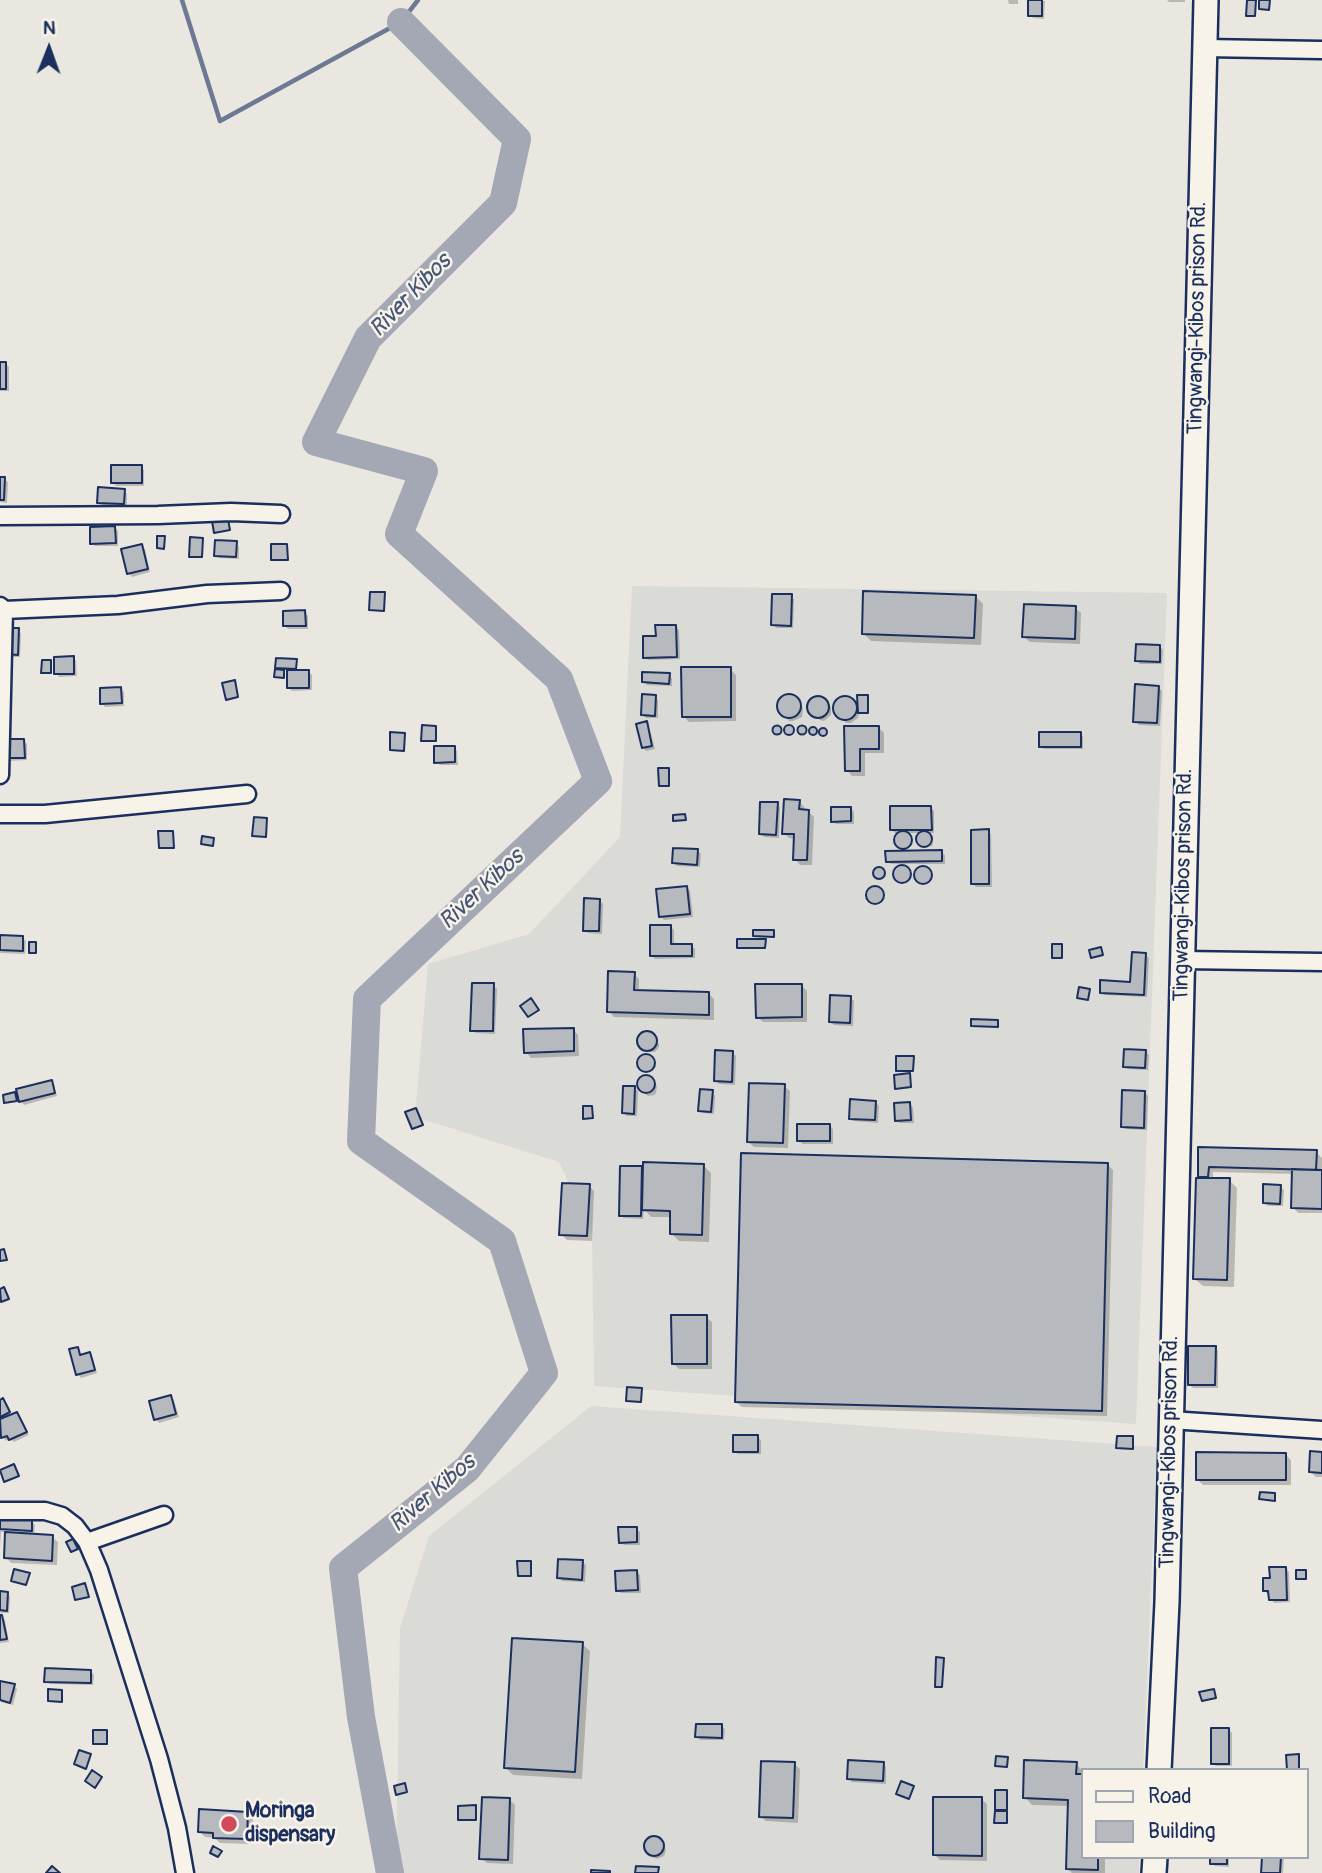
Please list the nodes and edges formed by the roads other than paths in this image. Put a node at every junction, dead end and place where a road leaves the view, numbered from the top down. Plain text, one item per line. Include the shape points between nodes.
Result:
1 (1206, 0) edge
2 (1205, 48) junction
3 (1321, 50) edge
4 (281, 514) dead end
5 (0, 516) edge
6 (281, 591) dead end
7 (2, 608) edge
8 (0, 775) edge
9 (247, 794) dead end
10 (0, 814) edge
11 (1182, 960) junction
12 (1322, 962) edge
13 (1171, 1420) junction
14 (1322, 1430) edge
15 (0, 1511) edge
16 (164, 1515) dead end
17 (87, 1542) junction
18 (1159, 1768) edge
19 (186, 1873) edge

1 - 2 street, Tingwangi-Kibos prison Rd.
2 - 3 street
2 - 11 street, Tingwangi-Kibos prison Rd.
4 - 5 street
6 - 7 street via 118,605
7 - 8 street
9 - 10 street via 46,814
11 - 12 street
11 - 13 street, Tingwangi-Kibos prison Rd.
13 - 14 street
13 - 18 street, Tingwangi-Kibos prison Rd.
15 - 17 street via 45,1511 62,1516
16 - 17 street
17 - 19 street via 159,1759

